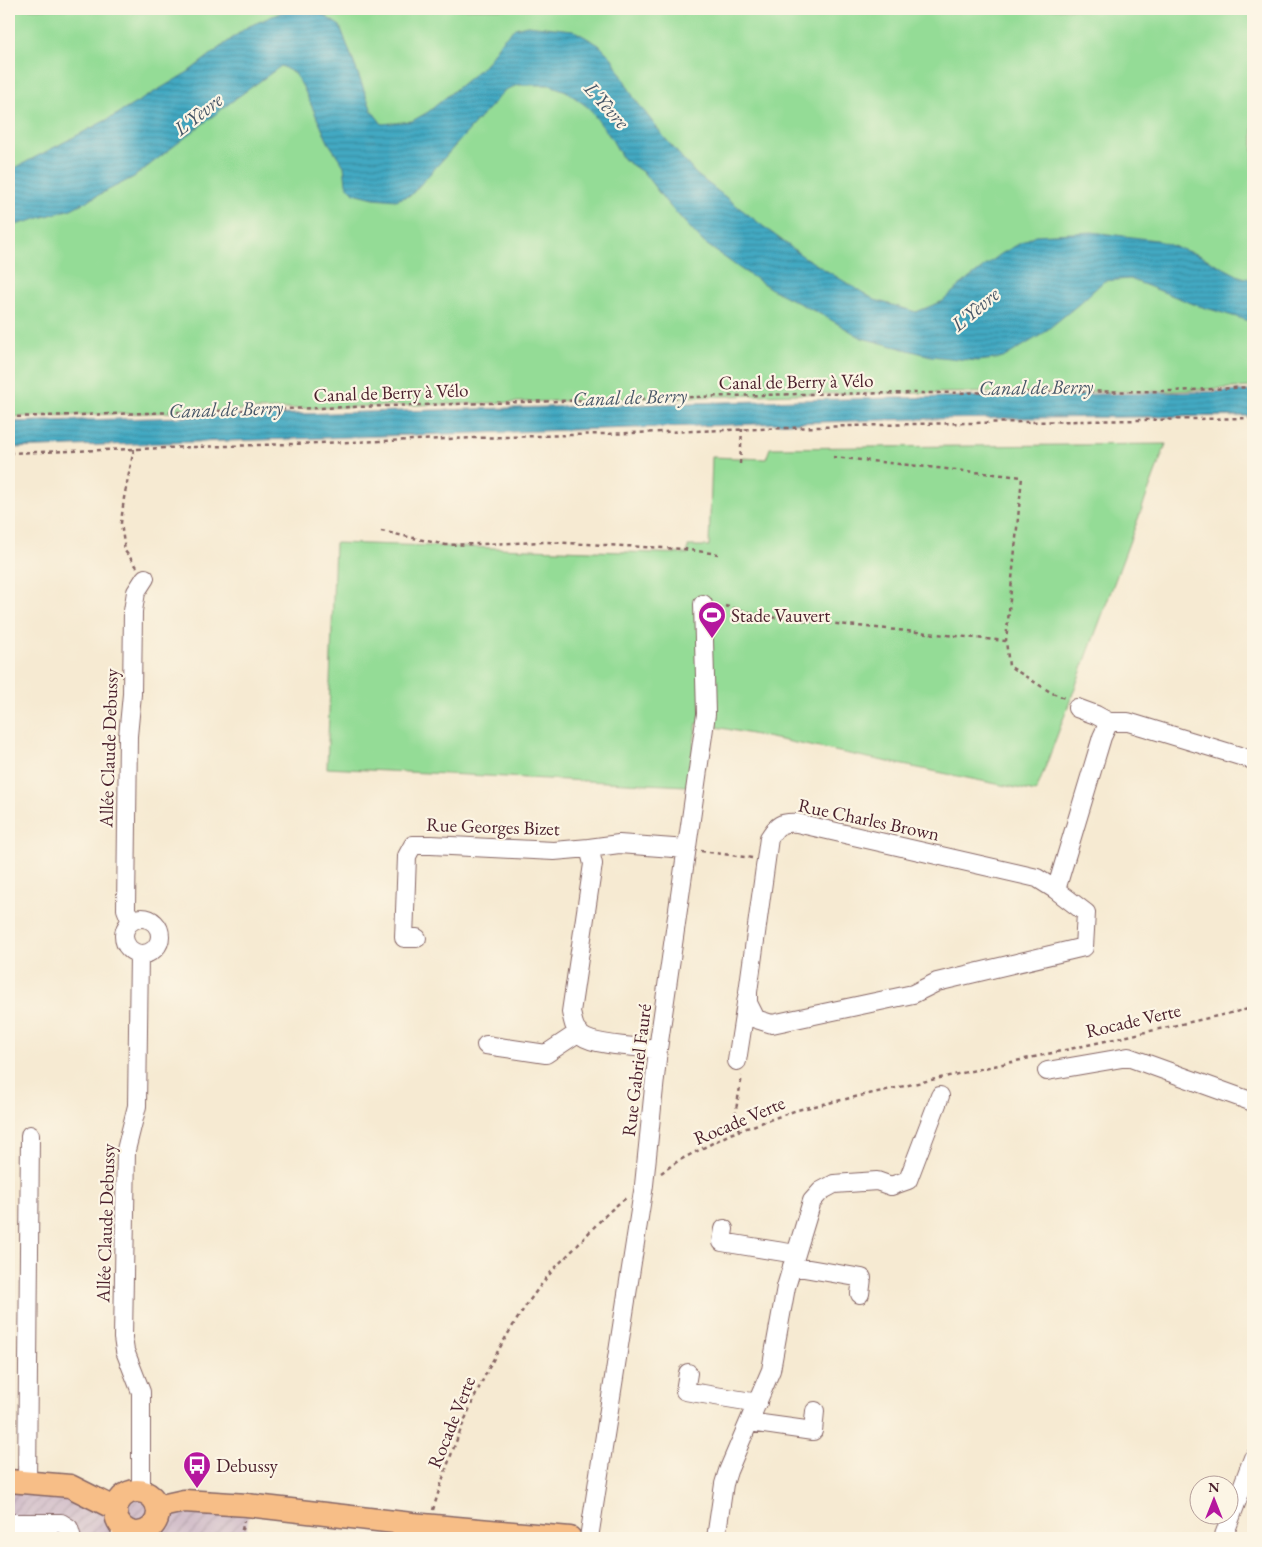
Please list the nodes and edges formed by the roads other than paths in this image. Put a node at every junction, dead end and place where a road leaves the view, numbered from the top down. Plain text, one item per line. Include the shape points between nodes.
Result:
1 (145, 578) road end
2 (703, 604) dead end
3 (1077, 708) road end
4 (1109, 722) junction
5 (1253, 760) edge
6 (589, 848) junction
7 (687, 849) junction
8 (1056, 890) junction
9 (131, 922) junction
10 (417, 938) dead end
11 (139, 954) junction
12 (748, 992) junction
13 (579, 1032) junction
14 (486, 1045) dead end
15 (658, 1049) junction
16 (737, 1061) road end
17 (1047, 1071) dead end
18 (940, 1096) dead end
19 (1252, 1099) edge
20 (30, 1135) dead end
21 (724, 1229) dead end
22 (794, 1260) junction
23 (860, 1294) dead end
24 (688, 1373) dead end
25 (758, 1403) junction
26 (815, 1411) dead end
27 (750, 1422) junction
28 (1253, 1458) edge
29 (18, 1482) edge
30 (149, 1499) junction
31 (9, 1523) edge
32 (120, 1526) edge
33 (417, 1529) edge
34 (43, 1531) edge
35 (515, 1536) edge
36 (72, 1538) edge
37 (570, 1538) edge
38 (589, 1538) edge
39 (716, 1538) edge
40 (1224, 1538) edge

1 - 9 street, Allée Claude Debussy via 136,592 133,611 126,909
2 - 7 street, Rue Gabriel Fauré via 706,714
3 - 4 street
4 - 5 street via 1128,722
4 - 8 street
6 - 7 street, Rue Georges Bizet via 619,844
6 - 10 street, Rue Georges Bizet via 554,851 413,845 407,856 404,938
6 - 13 street via 593,864 571,1012 573,1025
7 - 15 street, Rue Gabriel Fauré
8 - 12 street, Rue Charles Brown via 1086,913 1084,947 938,982 914,994 772,1024 756,1019 748,1003
8 - 12 street, Rue Charles Brown via 1037,878 786,822 776,827 769,838
9 - 11 street, Allée Claude Debussy via 124,930 124,942
9 - 11 street via 144,918 158,928 160,936 154,950
11 - 30 street, Allée Claude Debussy via 138,1106 126,1150 123,1338 141,1392
12 - 16 street, Rue Charles Brown
13 - 14 street via 546,1054
13 - 15 street via 593,1042
15 - 38 street, Rue Gabriel Fauré via 644,1185
17 - 19 street via 1128,1057
18 - 22 street via 908,1180 891,1186 877,1180 834,1184 824,1189 810,1204
20 - 29 street
21 - 22 street via 722,1242
22 - 23 street via 862,1278
22 - 25 street via 772,1370
24 - 25 street via 686,1391
25 - 27 street
26 - 27 street via 813,1431
27 - 39 street via 724,1484
28 - 40 street
29 - 32 main road via 70,1486
30 - 32 main road via 130,1493 124,1495 120,1499
30 - 32 main road via 157,1518 151,1528 141,1533 129,1532
30 - 33 main road via 247,1505
31 - 34 street
33 - 35 main road
34 - 36 street via 61,1523 69,1528
35 - 37 main road

